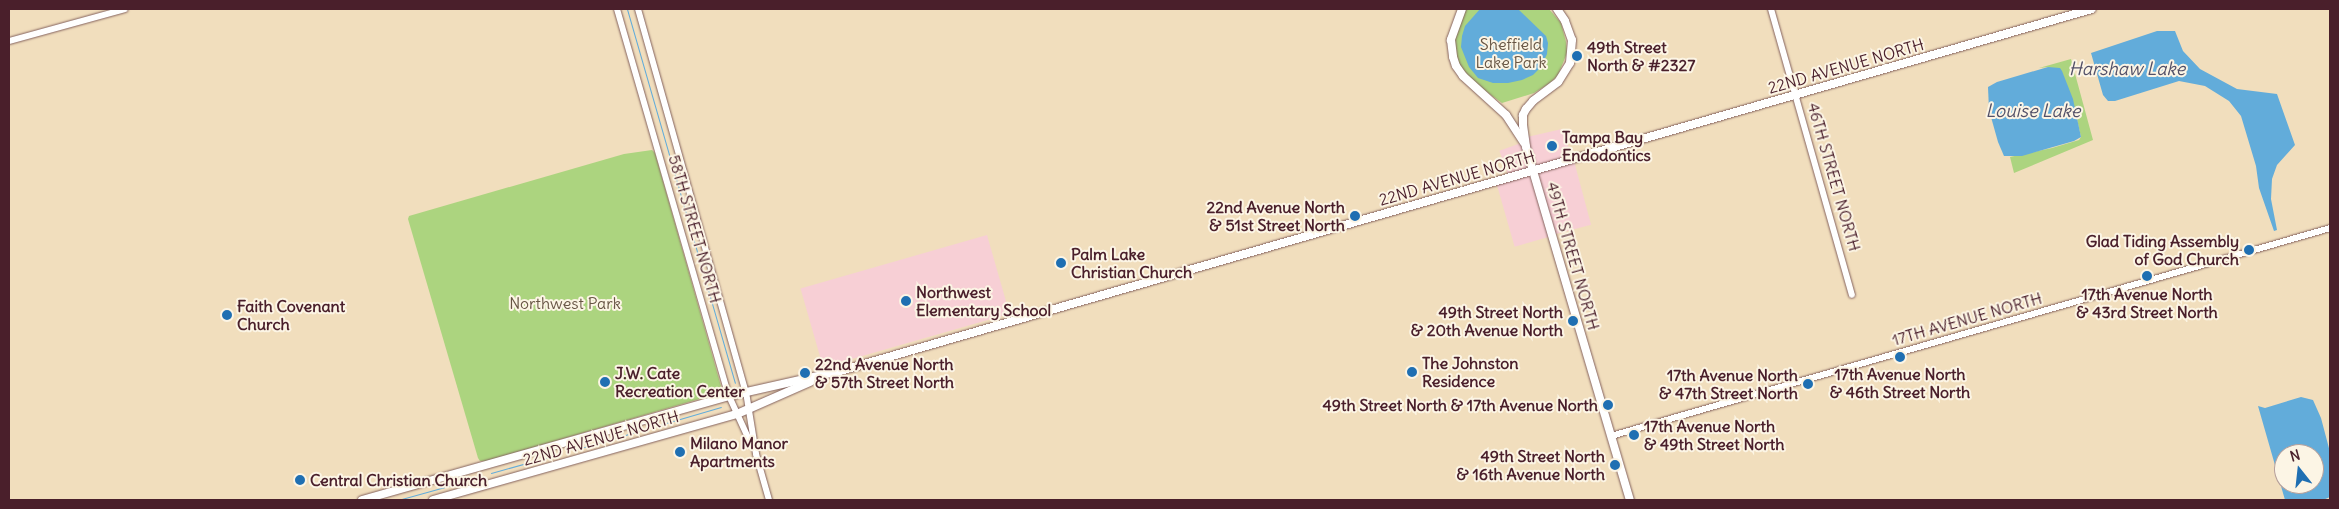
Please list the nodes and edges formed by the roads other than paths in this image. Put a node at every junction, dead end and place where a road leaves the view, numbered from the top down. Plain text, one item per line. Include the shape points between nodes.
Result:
1 (125, 9) edge
2 (617, 9) edge
3 (638, 9) edge
4 (1557, 9) edge
5 (1771, 9) edge
6 (2092, 9) edge
7 (1462, 11) edge
8 (9, 41) edge
9 (1797, 95) junction
10 (1526, 147) junction
11 (1533, 170) junction
12 (2330, 228) edge
13 (1852, 295) dead end
14 (829, 374) junction
15 (746, 392) junction
16 (729, 396) junction
17 (748, 409) junction
18 (737, 414) junction
19 (1611, 436) junction
20 (756, 454) junction
21 (362, 500) edge
22 (433, 500) edge
23 (769, 500) edge
24 (1630, 500) edge

1 - 8 street
2 - 16 street, 58TH STREET NORTH
3 - 15 street, 58TH STREET NORTH
4 - 10 main road, 49TH STREET NORTH via 1572,40 1570,63 1558,82 1526,108 1522,124
5 - 9 street, 46TH STREET NORTH
6 - 9 main road, 22ND AVENUE NORTH
7 - 10 main road via 1452,40 1456,66 1462,76 1506,115
9 - 11 main road, 22ND AVENUE NORTH
9 - 13 street, 46TH STREET NORTH
10 - 11 main road, 49TH STREET NORTH
11 - 14 main road, 22ND AVENUE NORTH
11 - 19 main road, 49TH STREET NORTH
12 - 19 street, 17TH AVENUE NORTH
14 - 15 main road, 22ND AVENUE NORTH
14 - 17 main road, 22ND AVENUE NORTH
15 - 16 main road, 22ND AVENUE NORTH
15 - 17 street, 58TH STREET NORTH
16 - 18 street, 58TH STREET NORTH
16 - 21 main road, 22ND AVENUE NORTH
17 - 18 main road, 22ND AVENUE NORTH
17 - 20 street, 58TH STREET NORTH
18 - 20 street, 58TH STREET NORTH
18 - 22 main road, 22ND AVENUE NORTH
19 - 24 main road, 49TH STREET NORTH
20 - 23 street, 58TH STREET NORTH

